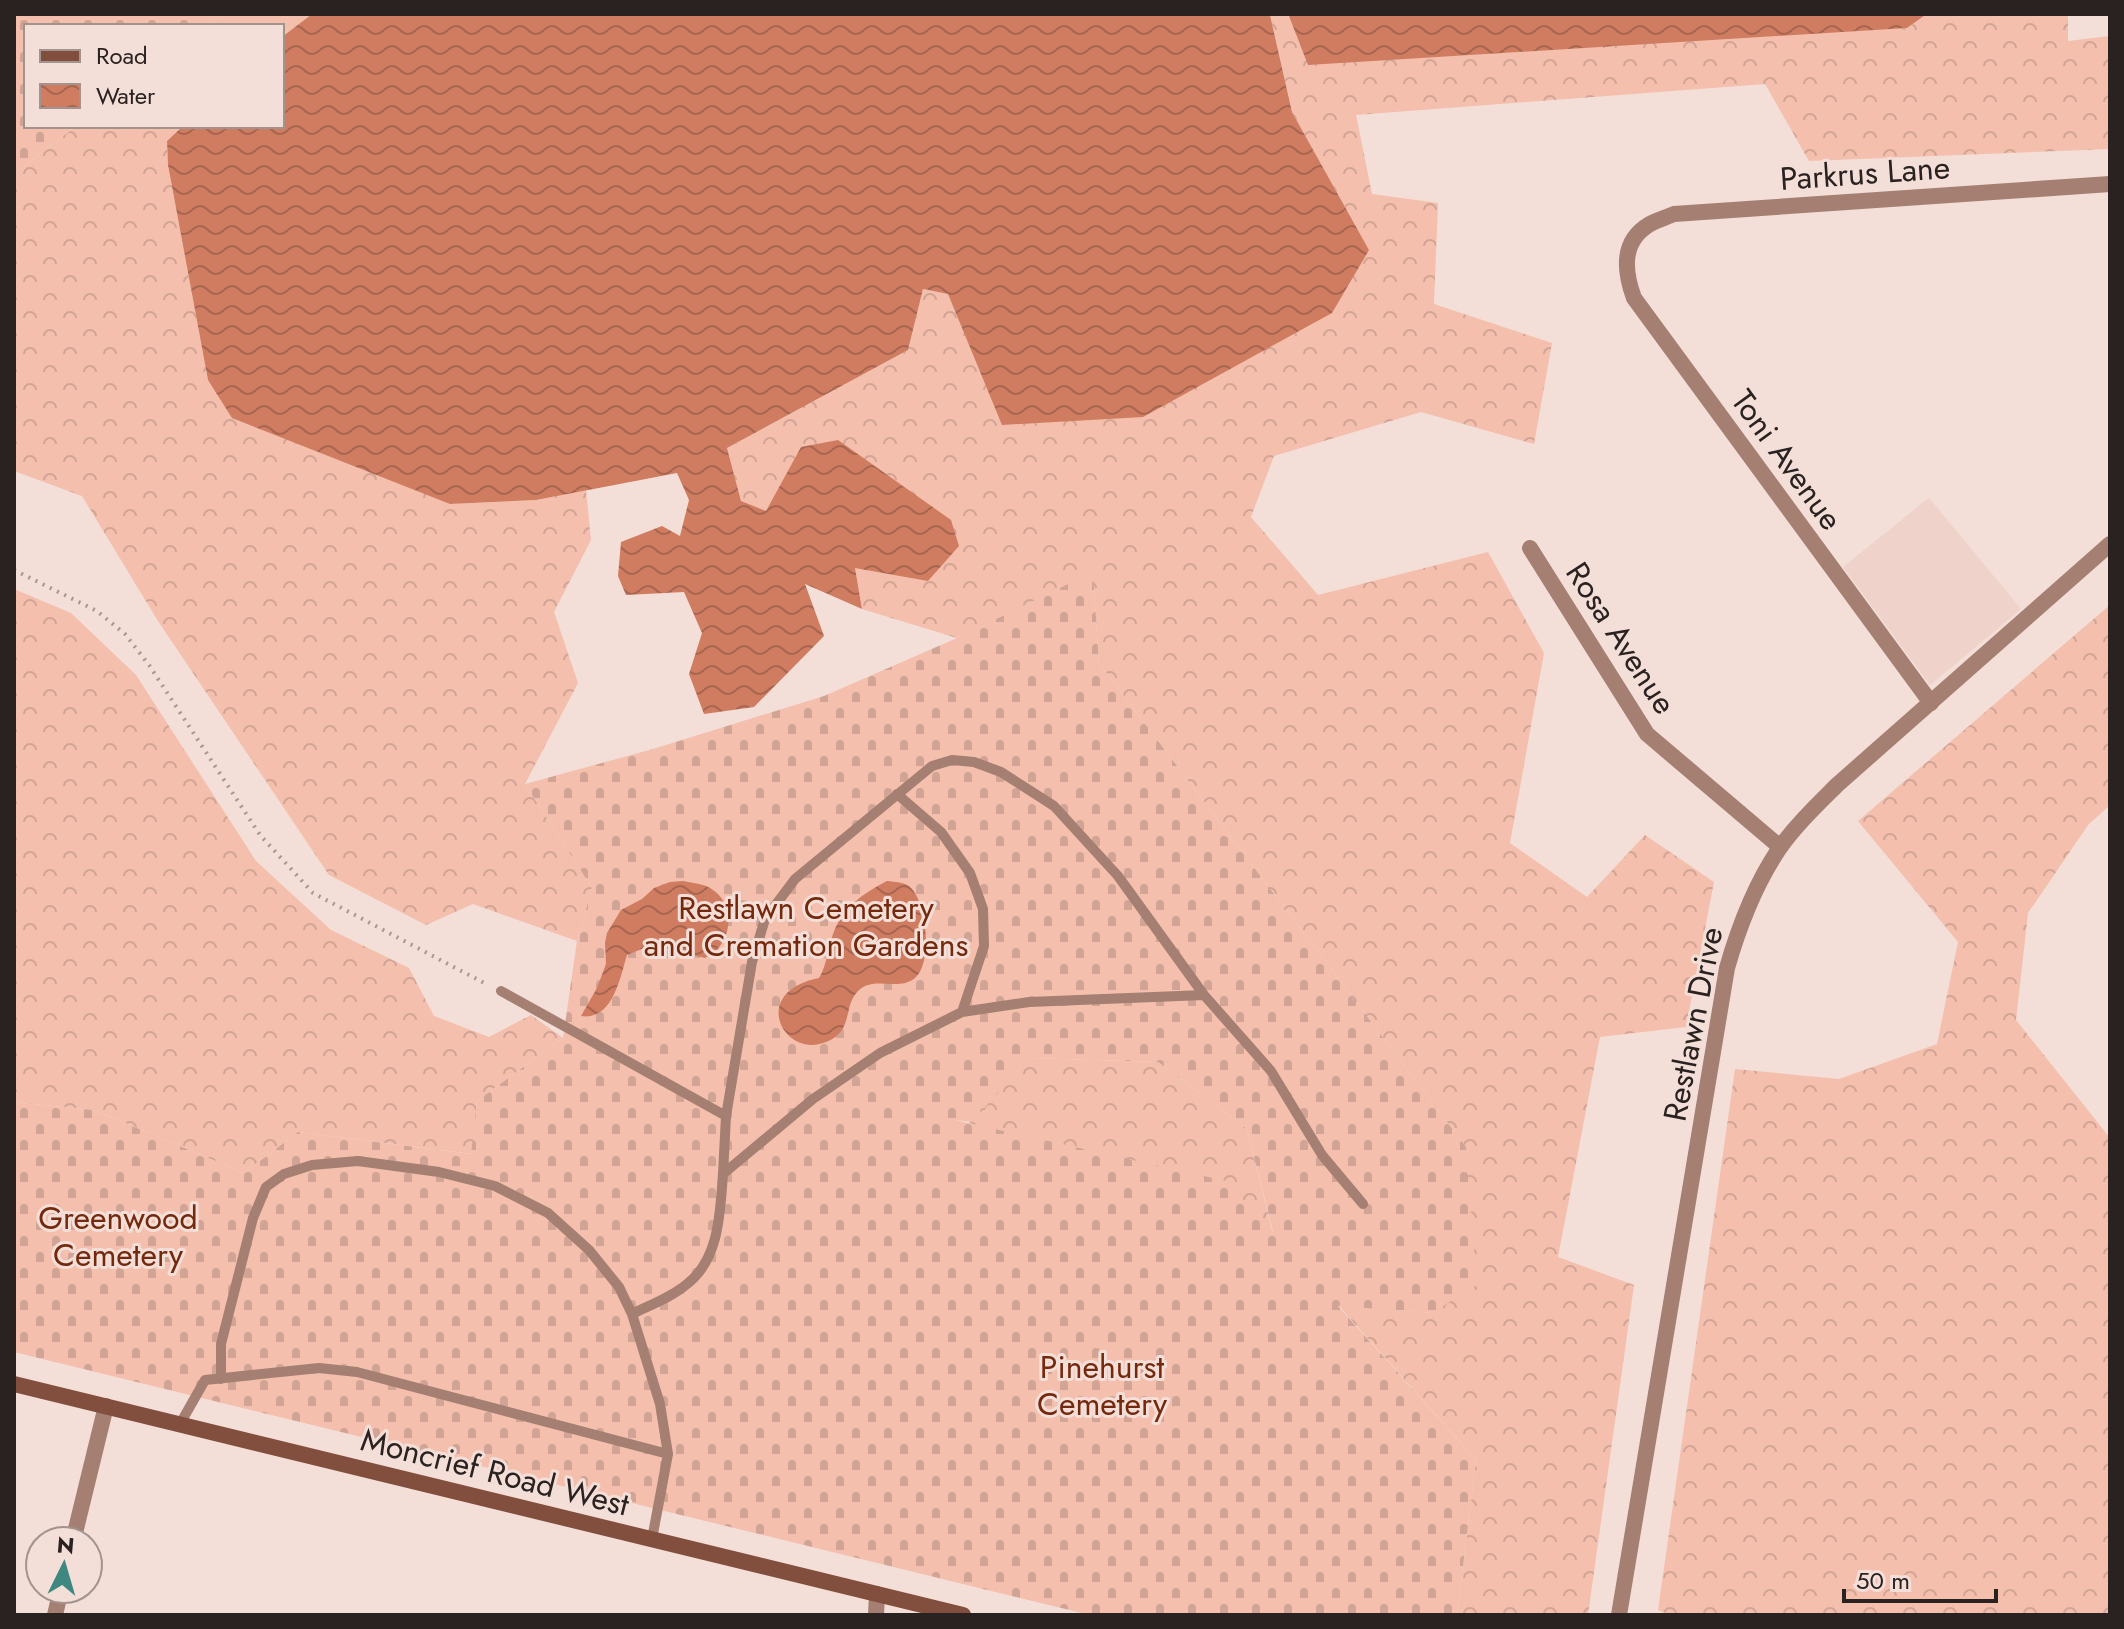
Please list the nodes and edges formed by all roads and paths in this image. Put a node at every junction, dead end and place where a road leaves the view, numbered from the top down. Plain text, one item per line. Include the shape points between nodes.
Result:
1 (2110, 184) edge
2 (1632, 241) joint
3 (2110, 544) edge
4 (1530, 548) dead end
5 (14, 570) edge
6 (1931, 703) junction
7 (897, 794) junction
8 (1780, 847) junction
9 (501, 991) joint
10 (1204, 995) junction
11 (962, 1012) junction
12 (726, 1116) junction
13 (723, 1174) junction
14 (1363, 1204) dead end
15 (632, 1314) junction
16 (221, 1379) junction
17 (14, 1384) edge
18 (106, 1406) junction
19 (180, 1424) junction
20 (668, 1454) junction
21 (77, 1525) edge
22 (652, 1539) junction
23 (877, 1594) junction
24 (876, 1615) edge
25 (963, 1615) edge
26 (1619, 1615) edge

1 - 2 street, Parkrus Lane via 1674,214 1649,224
2 - 6 street, Toni Avenue via 1626,277 1634,298
3 - 6 street, Restlawn Drive
4 - 8 street, Rosa Avenue via 1647,734
5 - 9 path via 97,611 125,634 260,835 313,893
6 - 8 street, Restlawn Drive via 1837,785
7 - 10 lane via 932,766 952,760 1001,772 1054,806 1118,876
7 - 11 lane via 941,832 970,873 983,909 984,946
7 - 12 lane via 795,879 765,919 752,962
8 - 26 street, Restlawn Drive via 1747,907 1727,968
9 - 12 lane
10 - 11 lane via 1029,1002
10 - 14 lane via 1271,1071 1322,1155
11 - 13 lane via 880,1053 813,1099
12 - 13 lane
13 - 15 lane via 720,1217 704,1264 689,1284
15 - 16 lane via 619,1287 589,1250 548,1213 495,1186 358,1161 312,1165 266,1187 221,1344
15 - 20 lane via 660,1404
16 - 19 lane via 205,1380
16 - 20 lane via 319,1368 357,1372
17 - 18 main road, Moncrief Road West
18 - 19 main road, Moncrief Road West
18 - 21 street
19 - 22 main road, Moncrief Road West
20 - 22 lane
22 - 23 main road, Moncrief Road West
23 - 24 street
23 - 25 main road, Moncrief Road West

